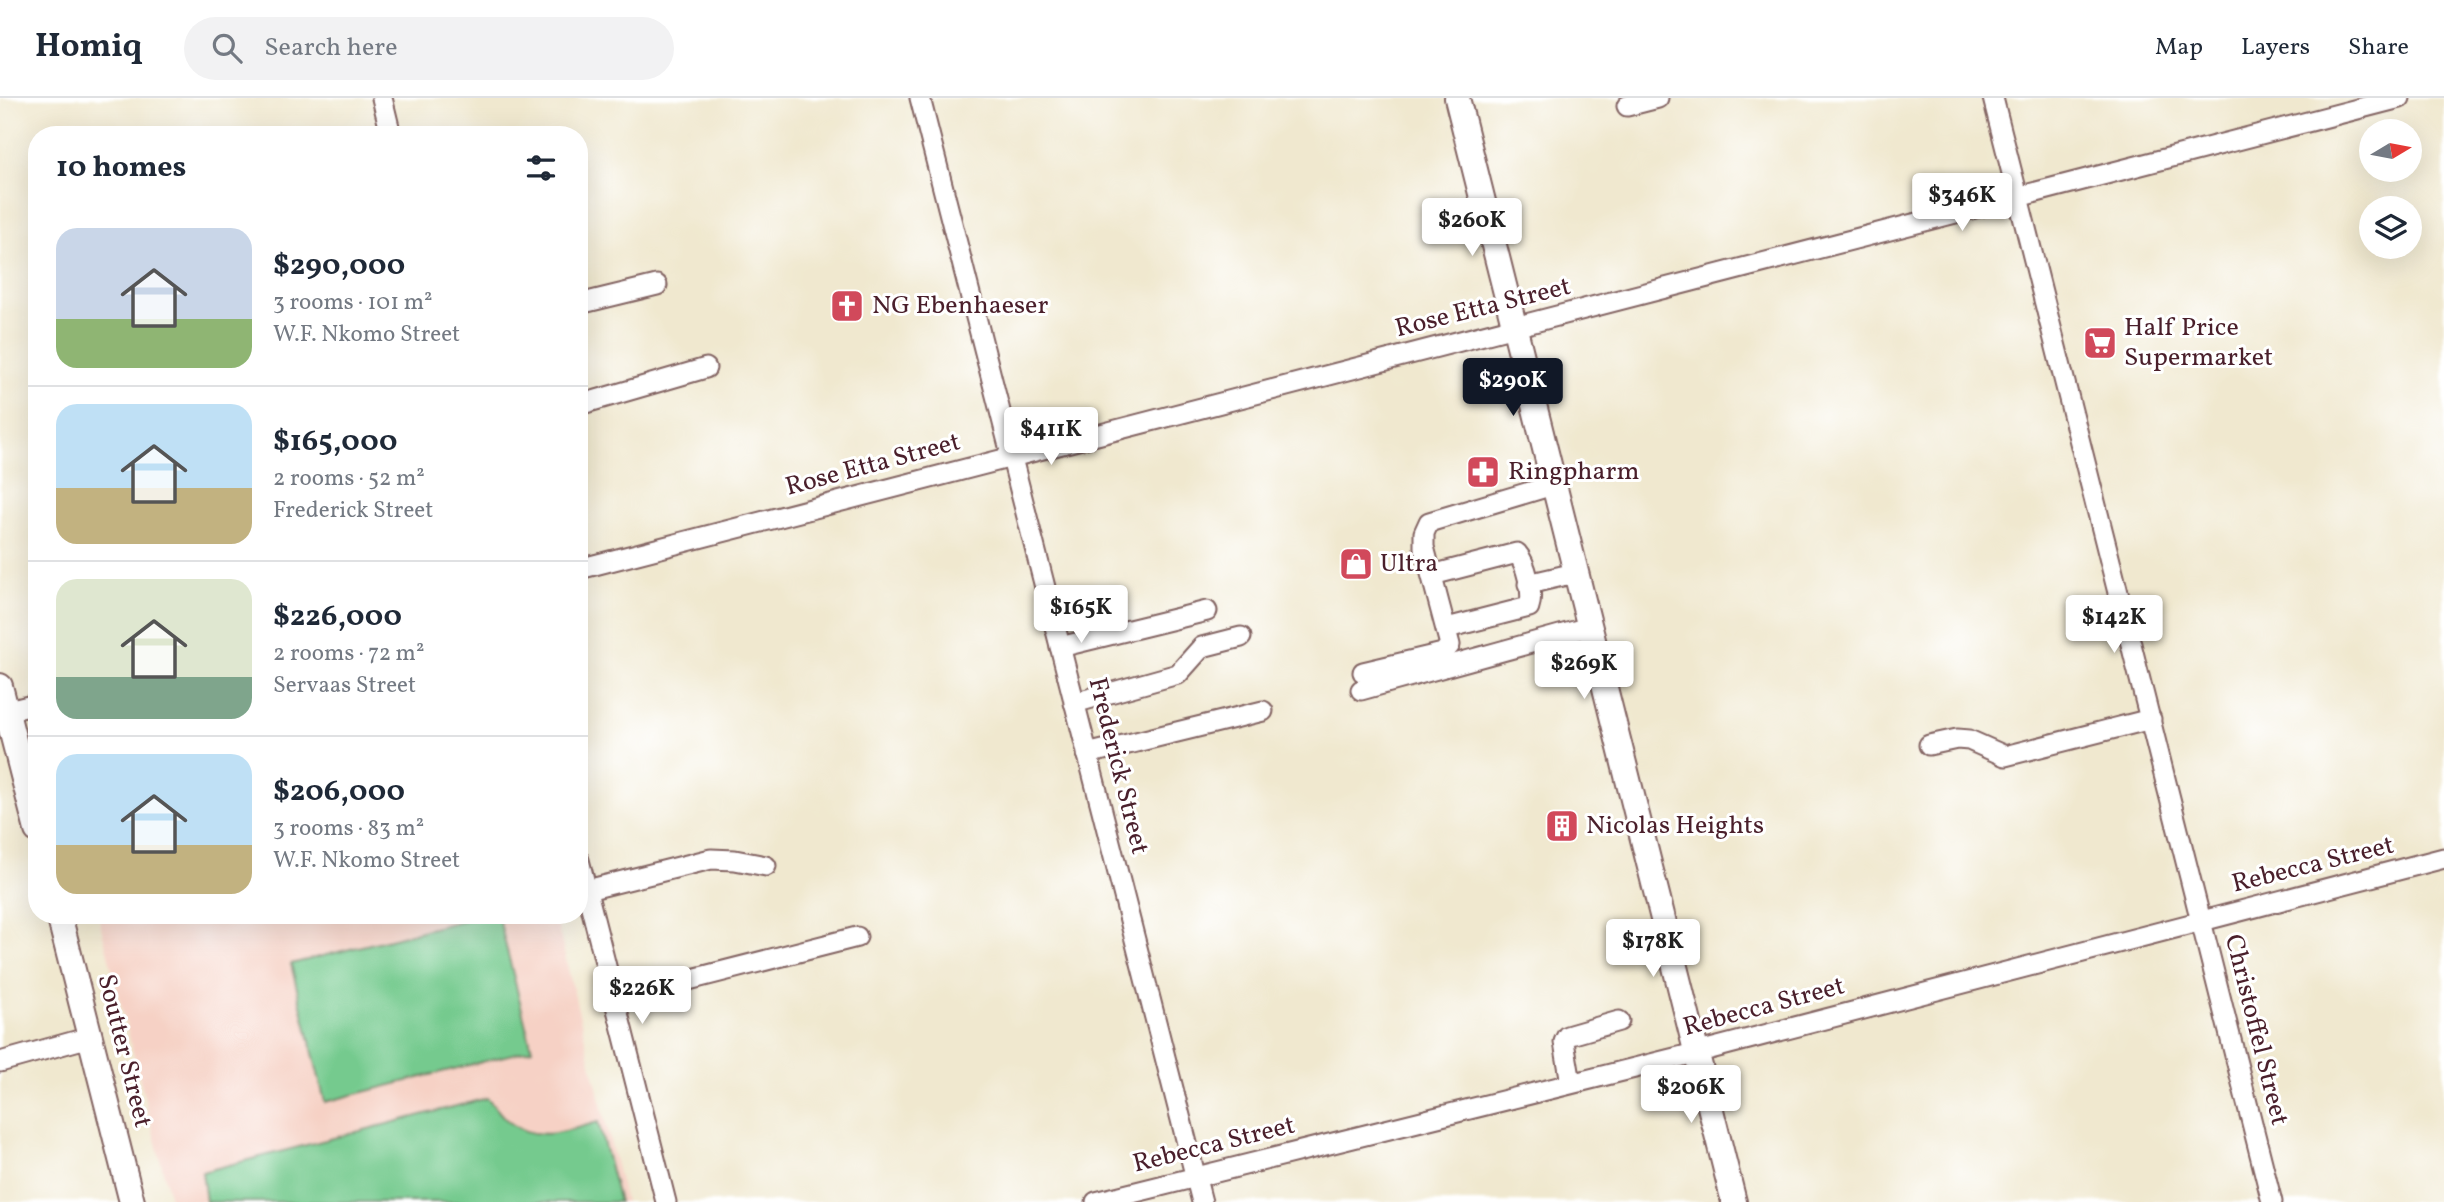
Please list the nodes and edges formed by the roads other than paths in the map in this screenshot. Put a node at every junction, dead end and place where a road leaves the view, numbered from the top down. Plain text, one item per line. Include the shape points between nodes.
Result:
1 (382, 98) edge
2 (920, 98) edge
3 (1457, 98) edge
4 (1658, 98) edge
5 (1993, 98) edge
6 (2400, 98) edge
7 (1627, 106) dead end
8 (389, 126) edge
9 (2019, 198) junction
10 (657, 285) dead end
11 (588, 302) edge
12 (1513, 327) junction
13 (706, 368) dead end
14 (588, 402) edge
15 (1011, 456) junction
16 (1553, 485) junction
17 (588, 567) edge
18 (1575, 573) junction
19 (1432, 575) junction
20 (1528, 584) junction
21 (1207, 611) dead end
22 (1589, 627) junction
23 (1447, 628) junction
24 (1241, 637) dead end
25 (1060, 647) junction
26 (1189, 681) dead end
27 (0, 685) edge
28 (28, 706) edge
29 (1075, 707) junction
30 (1263, 711) dead end
31 (3, 712) edge
32 (2151, 719) junction
33 (1929, 746) dead end
34 (1087, 754) junction
35 (28, 799) edge
36 (2444, 858) edge
37 (766, 866) dead end
38 (588, 890) edge
39 (588, 894) edge
40 (2202, 920) junction
41 (61, 924) edge
42 (857, 937) dead end
43 (614, 999) junction
44 (1619, 1021) dead end
45 (90, 1037) junction
46 (1695, 1053) junction
47 (0, 1062) edge
48 (1571, 1083) junction
49 (1195, 1177) junction
50 (132, 1202) edge
51 (666, 1202) edge
52 (1096, 1202) edge
53 (1202, 1202) edge
54 (1734, 1202) edge
55 (2272, 1202) edge

1 - 8 street
2 - 15 street, Frederick Street
3 - 12 main road
4 - 7 street
5 - 9 street, Christoffel Street
6 - 9 street, Rose Etta Street
9 - 12 street, Rose Etta Street
9 - 32 street, Christoffel Street
10 - 11 street
12 - 15 street, Rose Etta Street
12 - 16 main road
13 - 14 street
15 - 17 street, Rose Etta Street
15 - 25 street, Frederick Street
16 - 18 main road
16 - 19 street via 1429,522 1424,547
18 - 20 street
18 - 22 main road
19 - 20 street via 1517,553
19 - 23 street
20 - 23 street via 1529,607
21 - 25 street
22 - 23 street via 1362,681 1443,653 1450,645
22 - 46 main road
24 - 29 street via 1202,647 1178,674
25 - 29 street, Frederick Street
26 - 29 street
27 - 31 main road
28 - 31 street
29 - 34 street, Frederick Street
30 - 34 street
31 - 35 main road
32 - 33 street via 2005,757 1957,738
32 - 40 street, Christoffel Street
34 - 49 street, Frederick Street
36 - 40 street, Rebecca Street
37 - 38 street via 711,859
39 - 43 street
40 - 46 street, Rebecca Street
40 - 55 street, Christoffel Street
41 - 45 main road, Soutter Street
42 - 43 street
43 - 51 street
44 - 48 street via 1567,1036
45 - 47 street
45 - 50 main road, Soutter Street
46 - 48 street, Rebecca Street
46 - 54 main road
48 - 49 street, Rebecca Street
49 - 52 street, Rebecca Street
49 - 53 street, Frederick Street

